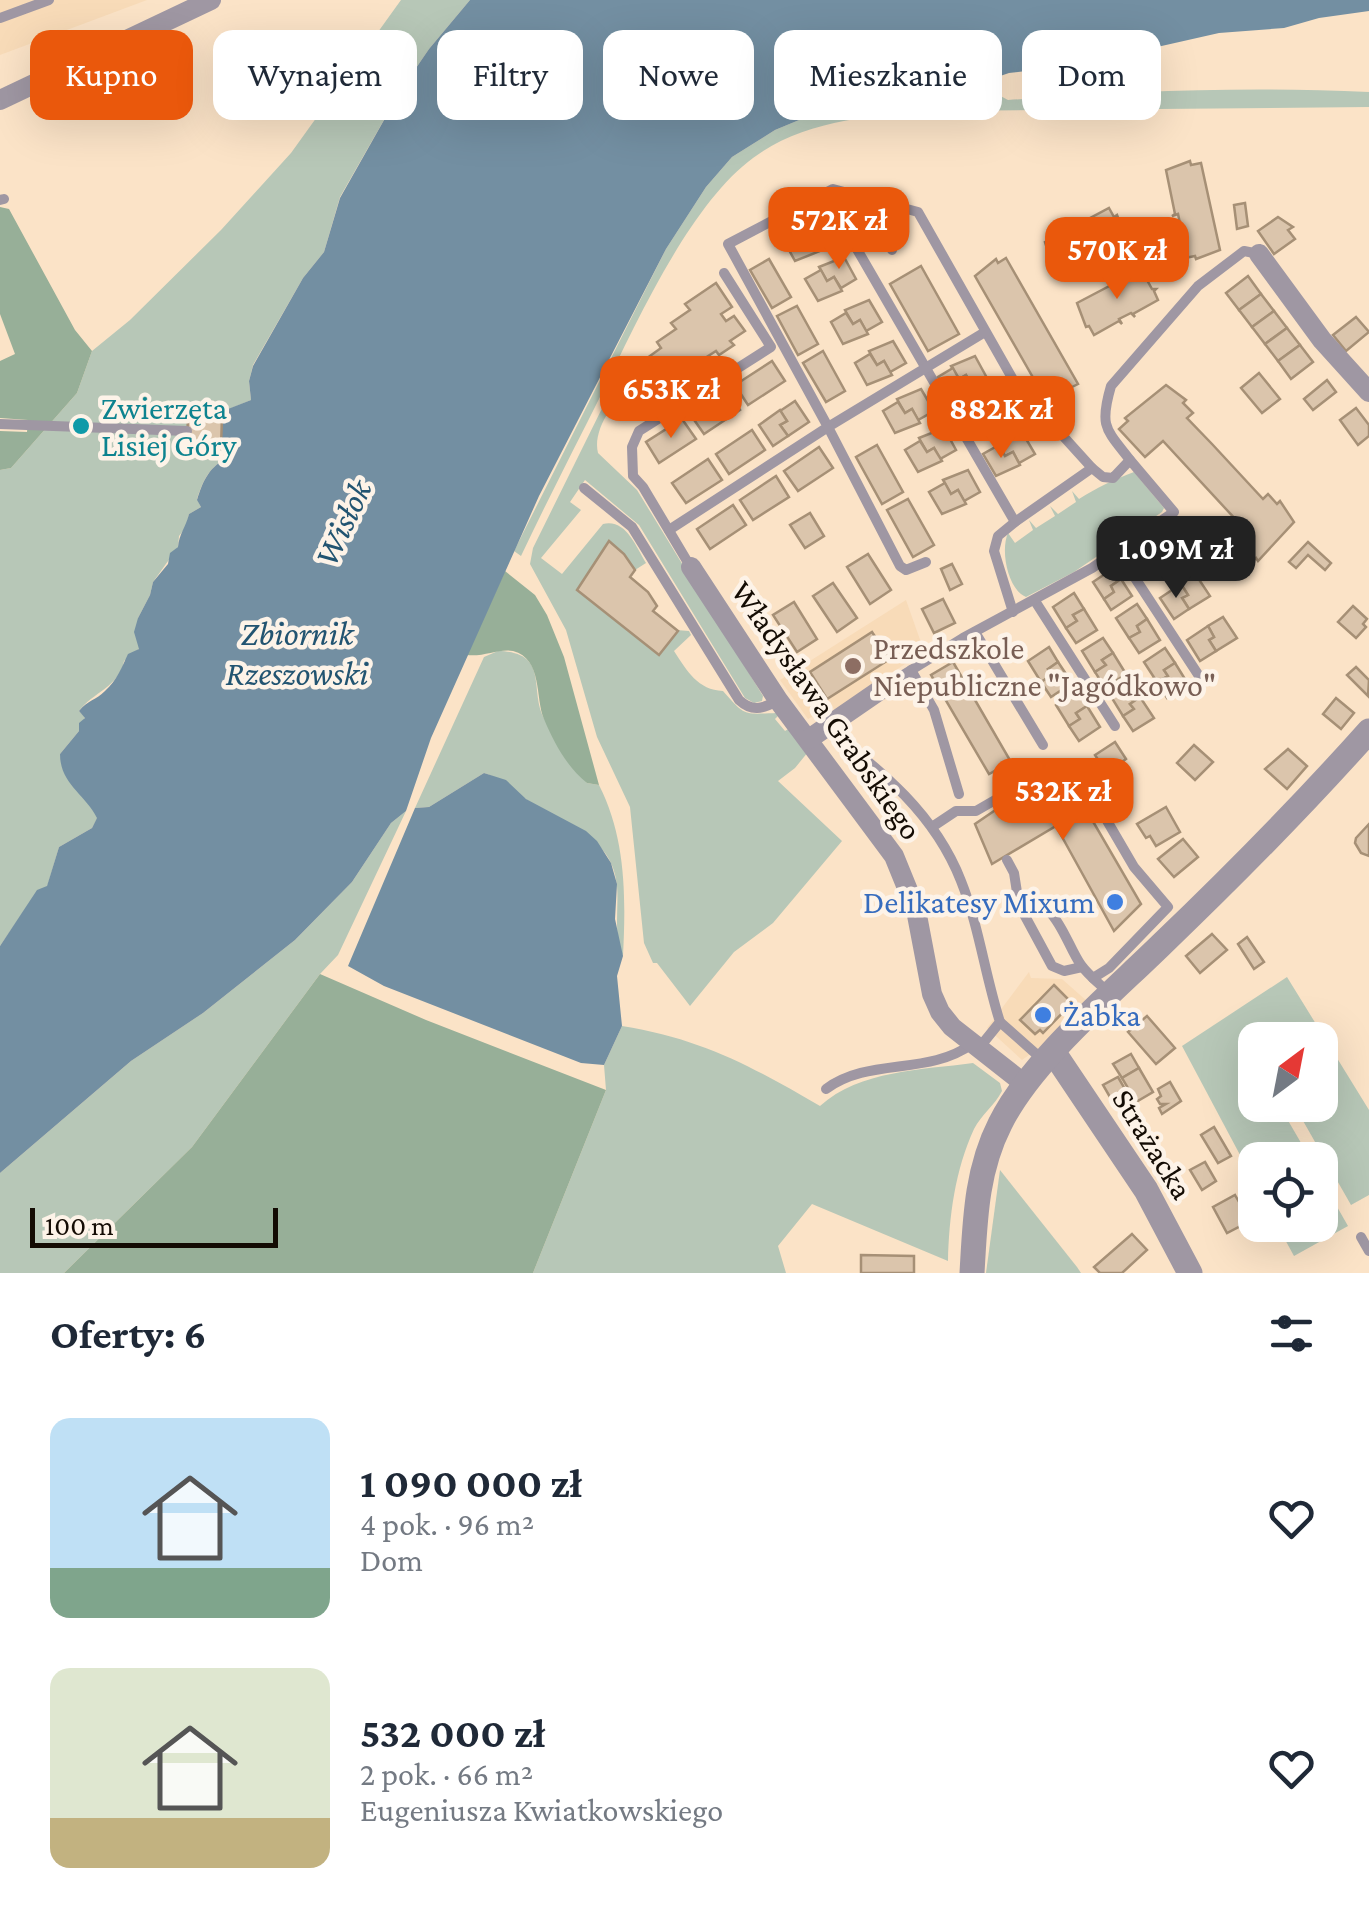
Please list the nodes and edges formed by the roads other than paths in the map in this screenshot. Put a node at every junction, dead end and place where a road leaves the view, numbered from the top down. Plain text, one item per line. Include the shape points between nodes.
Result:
1 (48, 0) edge
2 (211, 0) edge
3 (0, 18) edge
4 (0, 100) edge
5 (844, 193) junction
6 (825, 194) junction
7 (860, 197) junction
8 (864, 227) dead end
9 (892, 250) dead end
10 (1259, 254) joint
11 (724, 273) dead end
12 (985, 332) junction
13 (924, 368) junction
14 (1369, 392) edge
15 (0, 424) edge
16 (828, 427) junction
17 (187, 432) dead end
18 (1130, 460) junction
19 (1092, 468) junction
20 (584, 488) dead end
21 (1014, 522) junction
22 (669, 530) junction
23 (1118, 552) junction
24 (926, 562) dead end
25 (691, 567) joint
26 (1034, 601) junction
27 (1013, 612) junction
28 (975, 632) junction
29 (911, 670) junction
30 (1203, 682) dead end
31 (886, 686) joint
32 (778, 700) junction
33 (1115, 726) dead end
34 (1369, 730) edge
35 (817, 733) junction
36 (1043, 745) dead end
37 (1078, 771) dead end
38 (1046, 782) dead end
39 (959, 794) dead end
40 (932, 826) junction
41 (1007, 860) dead end
42 (1019, 905) junction
43 (1176, 915) junction
44 (1082, 967) junction
45 (1102, 986) junction
46 (1000, 1022) junction
47 (976, 1046) junction
48 (1044, 1053) junction
49 (1026, 1085) junction
50 (826, 1089) dead end
51 (1361, 1237) dead end
52 (1369, 1251) edge
53 (972, 1273) edge
54 (1190, 1273) edge

1 - 3 lane
2 - 4 street
5 - 6 lane
5 - 7 lane
5 - 8 lane
6 - 13 lane
6 - 16 lane via 728,244
7 - 9 lane
7 - 12 lane via 918,212
10 - 14 street
10 - 18 lane via 1244,251 1198,286 1111,386 1105,427
11 - 22 lane via 771,347 636,435 633,476
12 - 13 lane
12 - 19 lane via 1015,383
13 - 16 lane
13 - 21 lane
15 - 17 lane
16 - 22 lane
16 - 24 lane via 895,559 906,570
18 - 19 lane via 1112,478
18 - 23 lane via 1174,512
19 - 21 lane
20 - 32 lane via 632,527 739,700 759,709
21 - 27 lane via 994,550
22 - 25 lane
23 - 26 lane
23 - 30 lane
25 - 32 street, Władysława Grabskiego
26 - 27 lane
26 - 33 lane
27 - 28 lane
28 - 29 lane
28 - 36 lane
29 - 31 lane
29 - 39 lane via 934,710
31 - 35 street
32 - 35 street, Władysława Grabskiego
34 - 43 street via 1290,819
35 - 40 lane via 893,781
35 - 47 street, Władysława Grabskiego via 894,856 916,910 936,1004
37 - 43 lane via 1134,867
38 - 40 lane via 1035,777
40 - 46 lane via 960,879
41 - 42 lane
42 - 44 lane via 1048,907
42 - 44 lane via 1052,966
43 - 45 street
44 - 45 lane
45 - 48 street
46 - 47 lane
46 - 48 lane
47 - 49 street, Władysława Grabskiego
47 - 50 lane via 939,1060 855,1074
48 - 49 street
48 - 54 street, Strażacka via 1146,1190
49 - 53 street via 1000,1123 981,1176
51 - 52 lane

